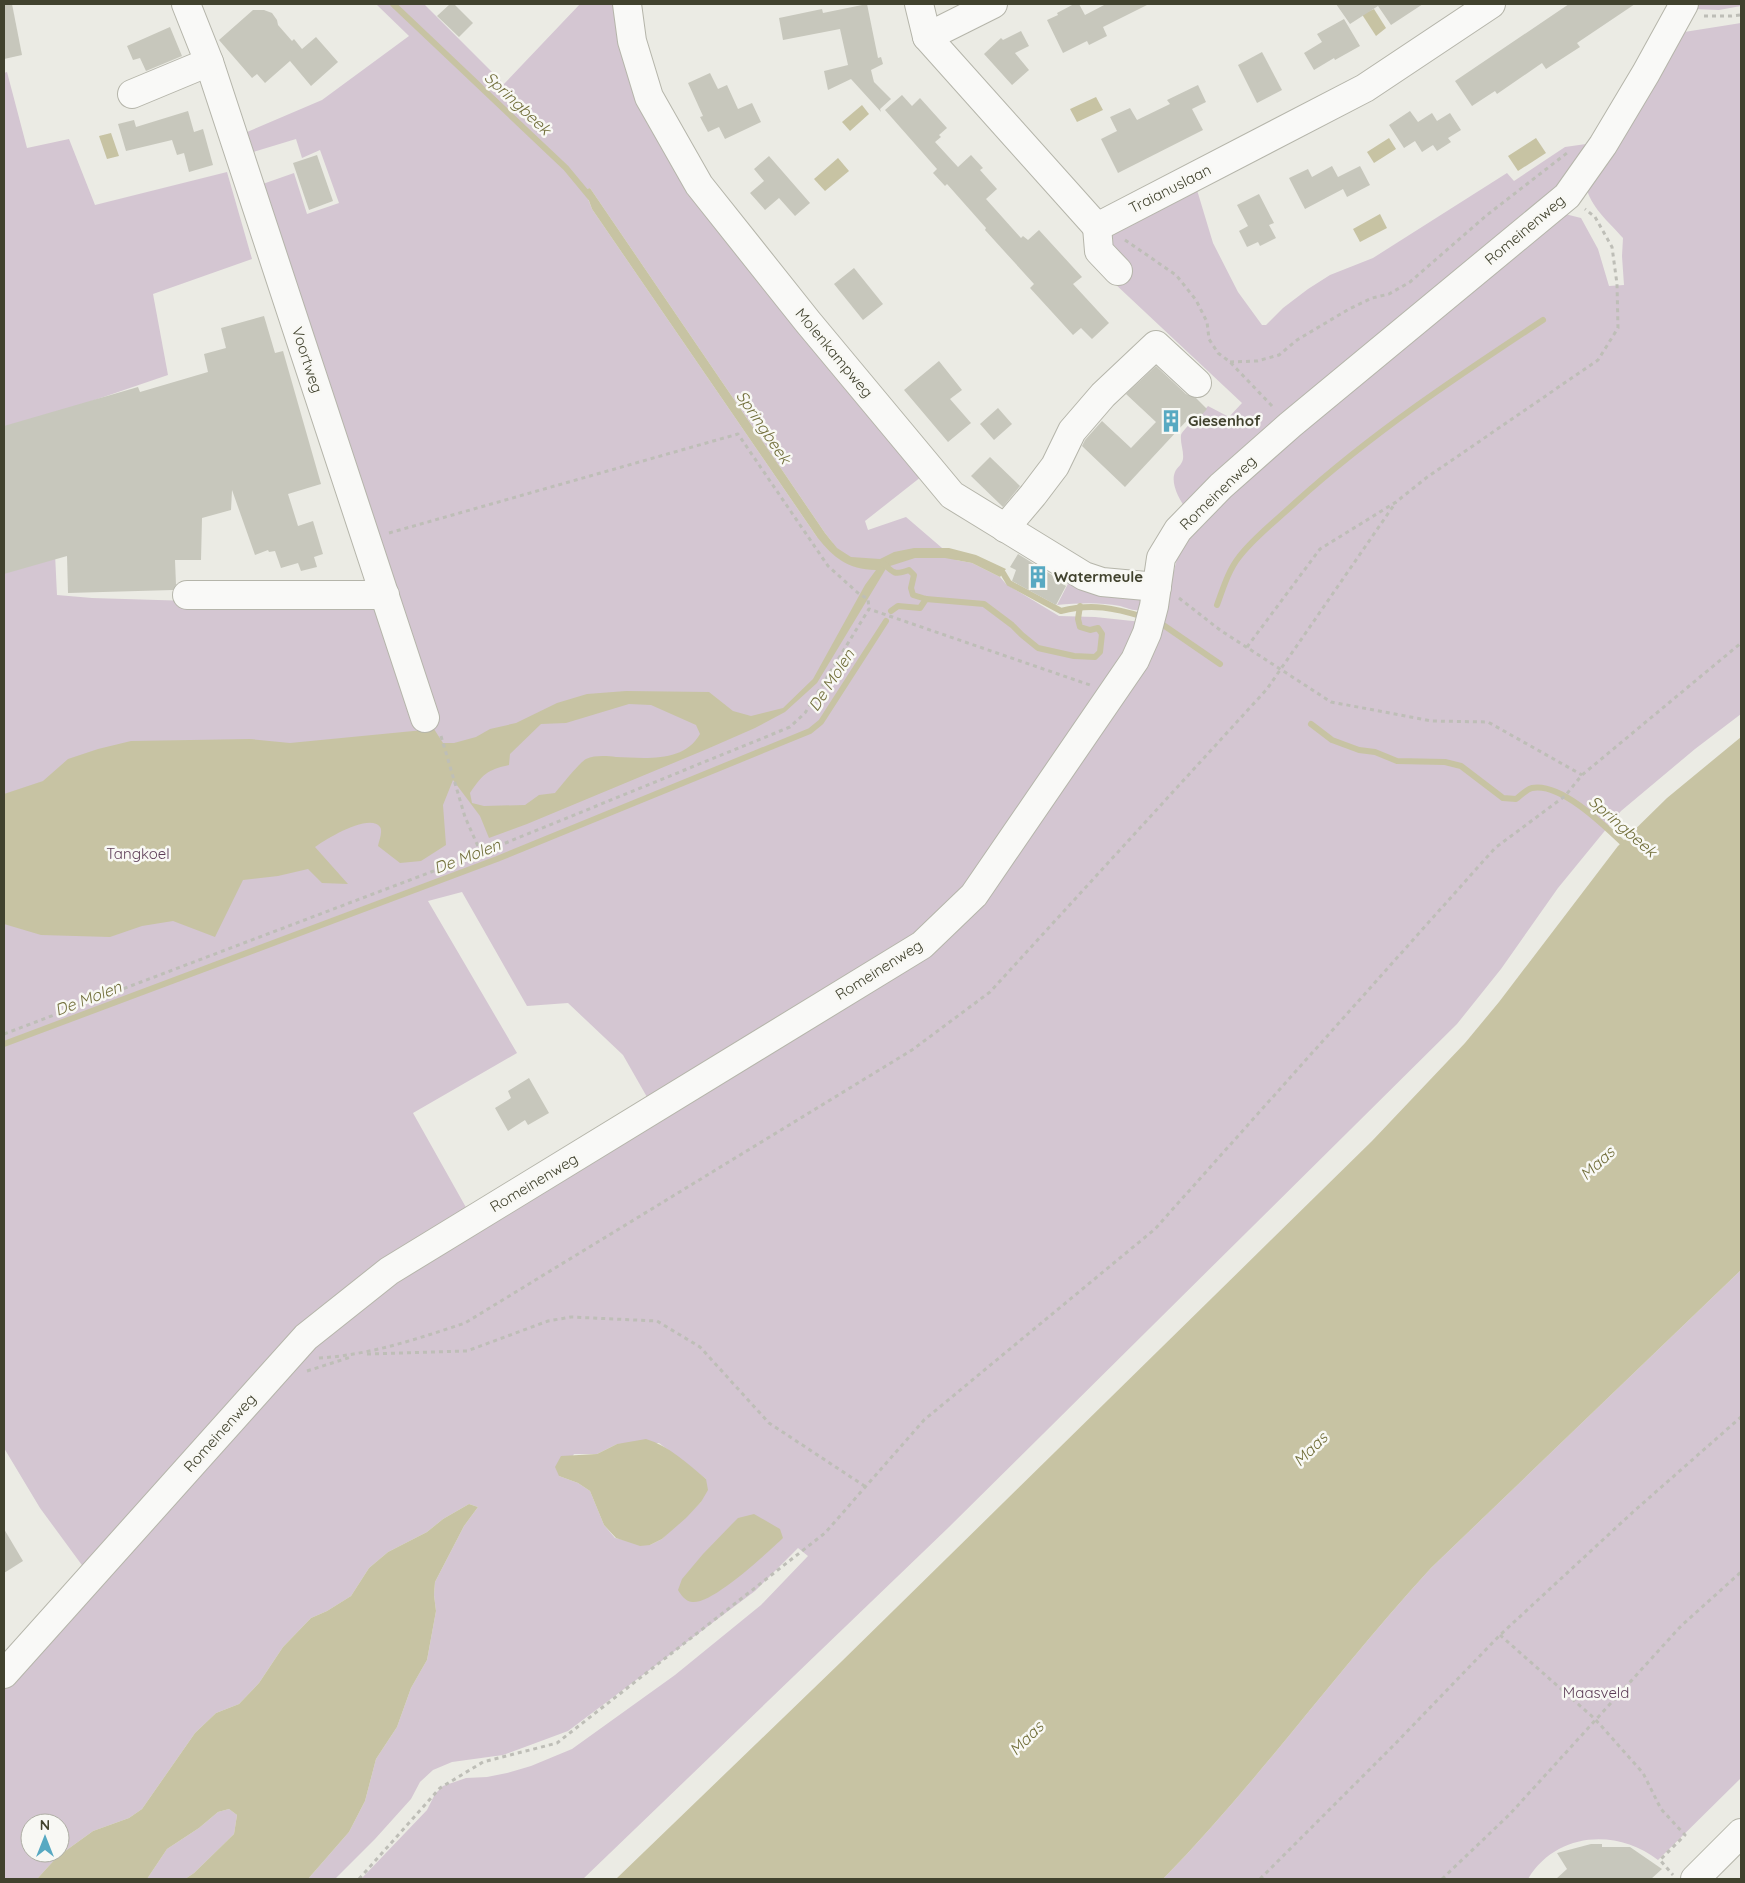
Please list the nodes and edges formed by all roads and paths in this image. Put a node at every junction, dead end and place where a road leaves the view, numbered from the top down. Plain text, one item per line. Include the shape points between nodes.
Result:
1 (186, 4) edge
2 (627, 4) edge
3 (919, 4) edge
4 (993, 4) edge
5 (1491, 4) edge
6 (1683, 6) edge
7 (1741, 15) edge
8 (927, 37) junction
9 (209, 62) junction
10 (132, 94) dead end
11 (1568, 152) dead end
12 (1566, 196) junction
13 (1097, 227) junction
14 (1118, 271) dead end
15 (1230, 362) junction
16 (1197, 383) dead end
17 (1290, 425) junction
18 (1396, 502) junction
19 (1005, 528) junction
20 (366, 540) junction
21 (187, 595) dead end
22 (385, 595) junction
23 (1155, 597) junction
24 (869, 609) junction
25 (1741, 644) edge
26 (1247, 647) junction
27 (1281, 668) junction
28 (1113, 693) junction
29 (433, 726) joint
30 (1582, 775) junction
31 (481, 853) junction
32 (4, 1034) edge
33 (359, 1354) junction
34 (286, 1360) junction
35 (1741, 1417) edge
36 (866, 1487) junction
37 (1741, 1572) edge
38 (1500, 1635) junction
39 (4, 1674) edge
40 (1595, 1719) junction
41 (1741, 1833) edge
42 (1684, 1877) edge
43 (359, 1879) edge
44 (1260, 1879) edge
45 (1442, 1879) edge

1 - 9 street, Voortweg
2 - 19 street, Molenkampweg via 632,41 649,97 698,185 952,495
3 - 8 street
4 - 8 street
5 - 13 street, Traianuslaan via 1365,88
6 - 7 path via 1700,15
6 - 12 street, Romeinenweg via 1603,145
8 - 13 street
9 - 10 street
9 - 20 street, Voortweg
11 - 15 path via 1486,215 1410,282 1349,309 1297,340 1279,355 1256,361
12 - 17 street, Romeinenweg
12 - 18 path via 1595,216 1612,247 1618,328 1598,360
13 - 14 street via 1099,252
13 - 15 path via 1125,240 1176,275 1196,300 1207,322 1209,339
15 - 17 path
16 - 19 street via 1156,345 1102,395 1072,431 1055,466
17 - 23 street, Romeinenweg via 1221,486 1178,530 1161,558
18 - 26 path via 1320,549
18 - 27 path
19 - 23 street, Molenkampweg via 1084,576
20 - 22 street, Voortweg
20 - 24 path via 738,434 828,566 868,599
21 - 22 street
22 - 29 street, Voortweg
23 - 26 path via 1174,594
23 - 28 street, Romeinenweg via 1147,633 1135,660
24 - 28 path
24 - 31 path via 805,713 790,727
25 - 30 path
26 - 27 path
27 - 30 path via 1331,702 1432,721 1488,722
27 - 33 path via 1267,689 990,992 912,1050 465,1323 413,1341
28 - 34 street, Romeinenweg via 974,895 922,945 389,1271 306,1337
29 - 31 path
30 - 36 path via 1565,796 1495,848 1155,1229 924,1420
31 - 32 path
33 - 34 path
33 - 36 path via 467,1351 548,1321 571,1317 657,1321 700,1348 769,1423
34 - 39 street, Romeinenweg
35 - 38 path
36 - 43 path via 825,1533 557,1743 483,1762 440,1788
37 - 40 path via 1681,1626
38 - 40 path
38 - 44 path
40 - 42 path via 1642,1773 1661,1809 1685,1835 1660,1860
40 - 45 path via 1510,1814
41 - 42 street

